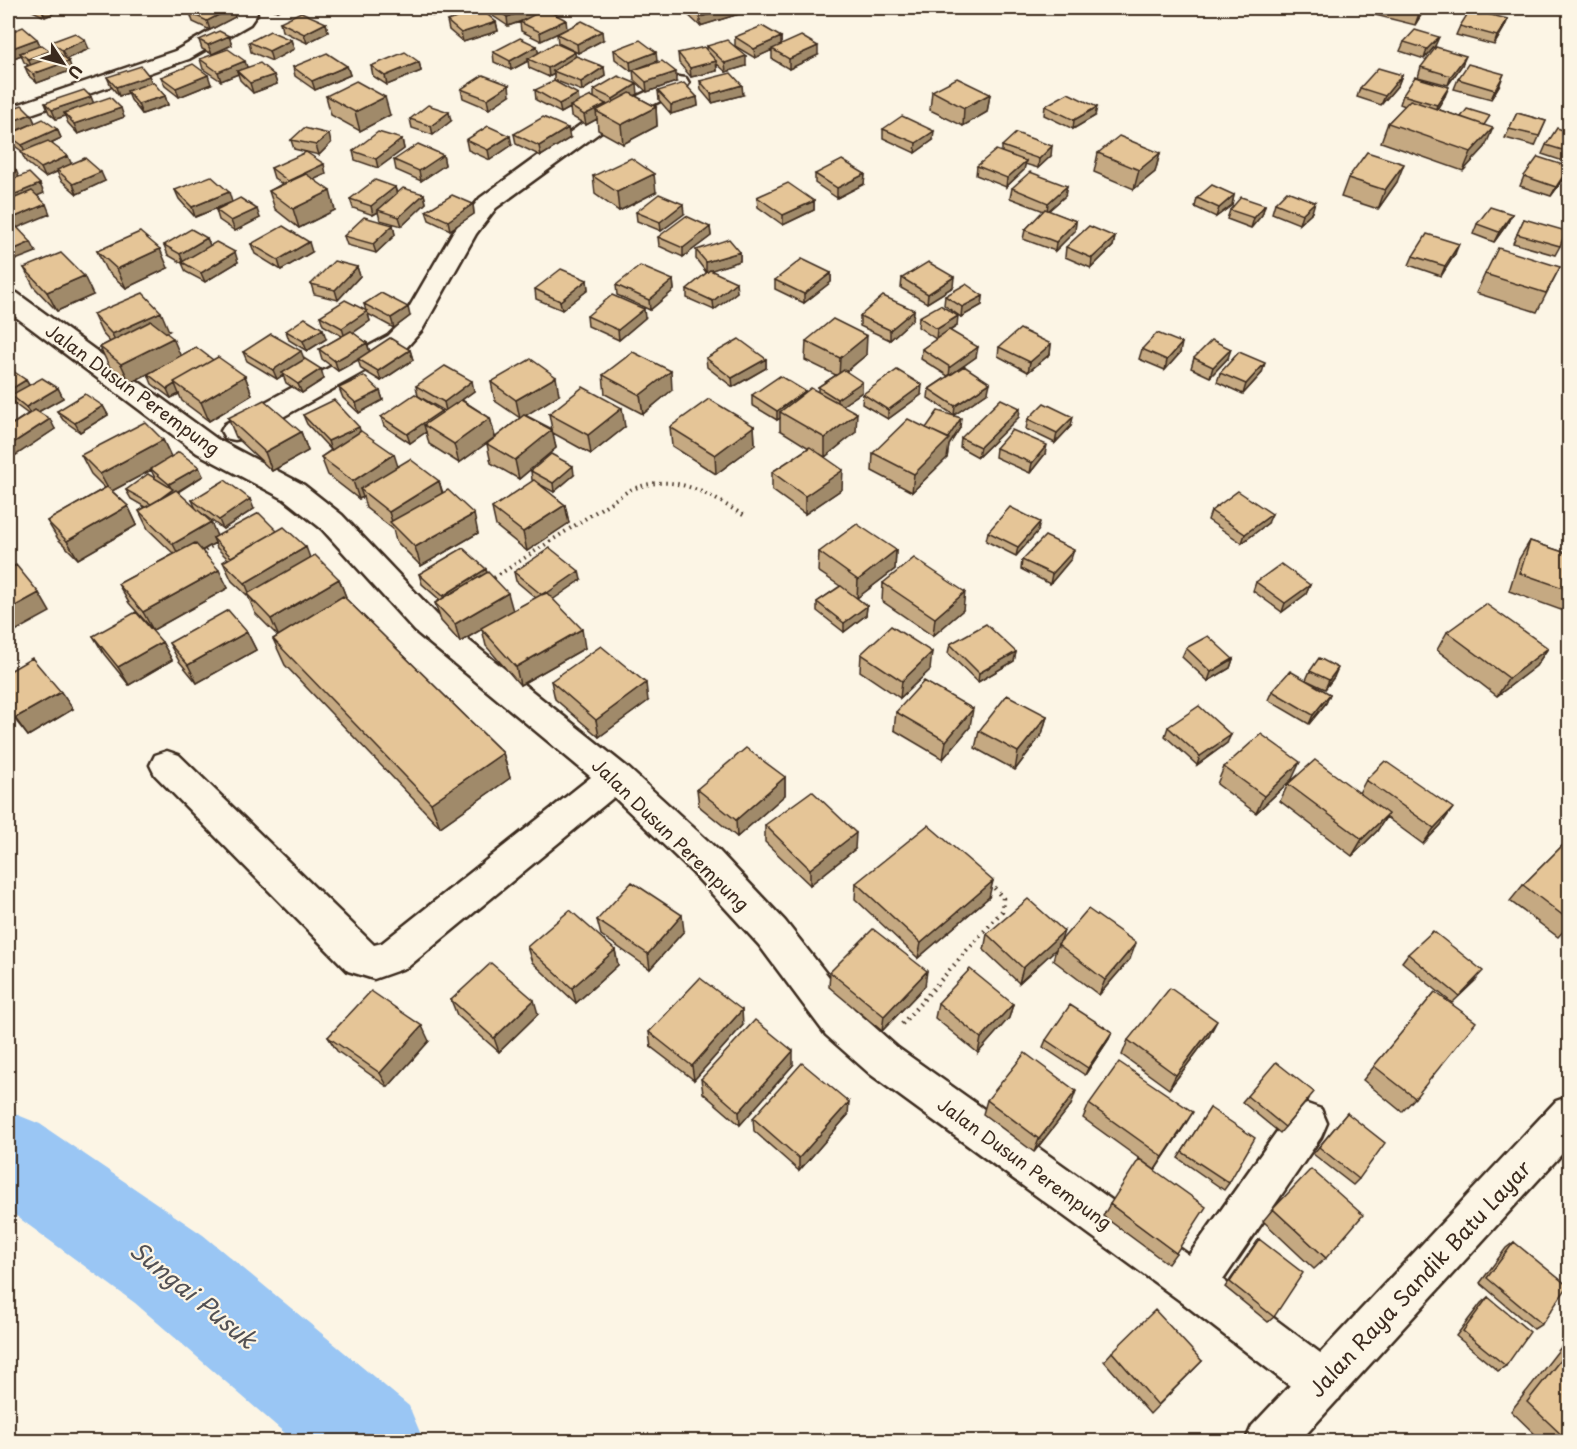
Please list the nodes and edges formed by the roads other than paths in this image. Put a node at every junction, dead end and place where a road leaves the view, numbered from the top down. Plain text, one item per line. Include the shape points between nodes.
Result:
1 (245, 8) edge
2 (678, 83) edge
3 (8, 115) edge
4 (8, 299) edge
5 (207, 446) junction
6 (167, 765) dead end
7 (615, 777) junction
8 (1569, 1115) edge
9 (1307, 1123) dead end
10 (1194, 1286) junction
11 (1323, 1383) junction
12 (1268, 1442) edge

1 - 3 street via 243,20 182,55
2 - 5 street via 595,125 488,203 465,232 409,330 397,342
4 - 5 street, Jalan Dusun Perempung
5 - 7 street, Jalan Dusun Perempung via 294,492 332,522 426,622
6 - 7 street via 361,959 370,963 382,963 394,955
7 - 10 street, Jalan Dusun Perempung via 739,897 840,1022 876,1054
8 - 11 street, Jalan Raya Sandik Batu Layar
9 - 10 street
10 - 11 street, Jalan Dusun Perempung
11 - 12 street, Jalan Raya Sandik Batu Layar

